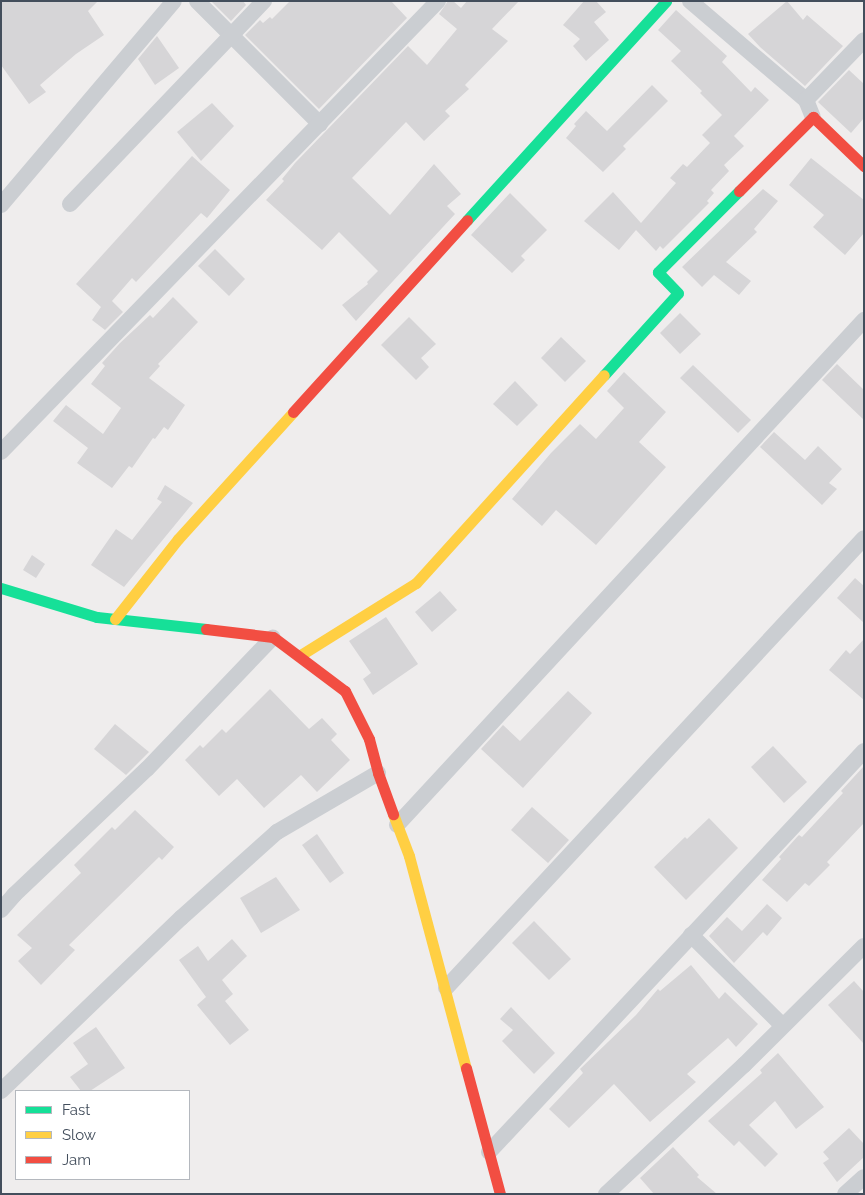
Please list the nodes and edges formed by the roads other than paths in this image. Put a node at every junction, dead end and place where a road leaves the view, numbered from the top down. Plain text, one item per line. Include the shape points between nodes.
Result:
1 (174, 1) edge
2 (197, 1) edge
3 (264, 1) edge
4 (438, 1) edge
5 (666, 1) edge
6 (690, 1) edge
7 (231, 36) junction
8 (864, 40) edge
9 (806, 100) junction
10 (813, 117) junction
11 (320, 124) junction
12 (864, 166) edge
13 (1, 204) edge
14 (70, 204) dead end
15 (864, 320) edge
16 (1, 452) edge
17 (864, 538) edge
18 (1, 588) edge
19 (115, 619) junction
20 (273, 636) junction
21 (299, 656) junction
22 (864, 751) edge
23 (378, 773) junction
24 (397, 825) junction
25 (1, 910) edge
26 (691, 935) junction
27 (864, 946) edge
28 (446, 988) junction
29 (783, 1026) junction
30 (1, 1091) edge
31 (488, 1152) junction
32 (864, 1177) edge
33 (500, 1194) edge
34 (606, 1194) edge
35 (845, 1194) edge

1 - 13 street
2 - 7 street
3 - 7 street
4 - 11 street
5 - 19 street via 178,540
6 - 9 street
7 - 11 street
7 - 14 street
8 - 9 street
9 - 10 street
10 - 12 street
10 - 21 street via 658,272 678,292 416,583
11 - 16 street
15 - 24 street
17 - 28 street
18 - 19 street via 97,617
19 - 20 street
20 - 21 street
20 - 25 street via 147,769
21 - 23 street via 345,691 369,739
22 - 26 street
23 - 24 street
23 - 30 street via 277,832 181,918
24 - 28 street via 409,856
26 - 29 street
26 - 31 street
27 - 29 street
28 - 31 street
29 - 34 street
31 - 33 street
32 - 35 street

